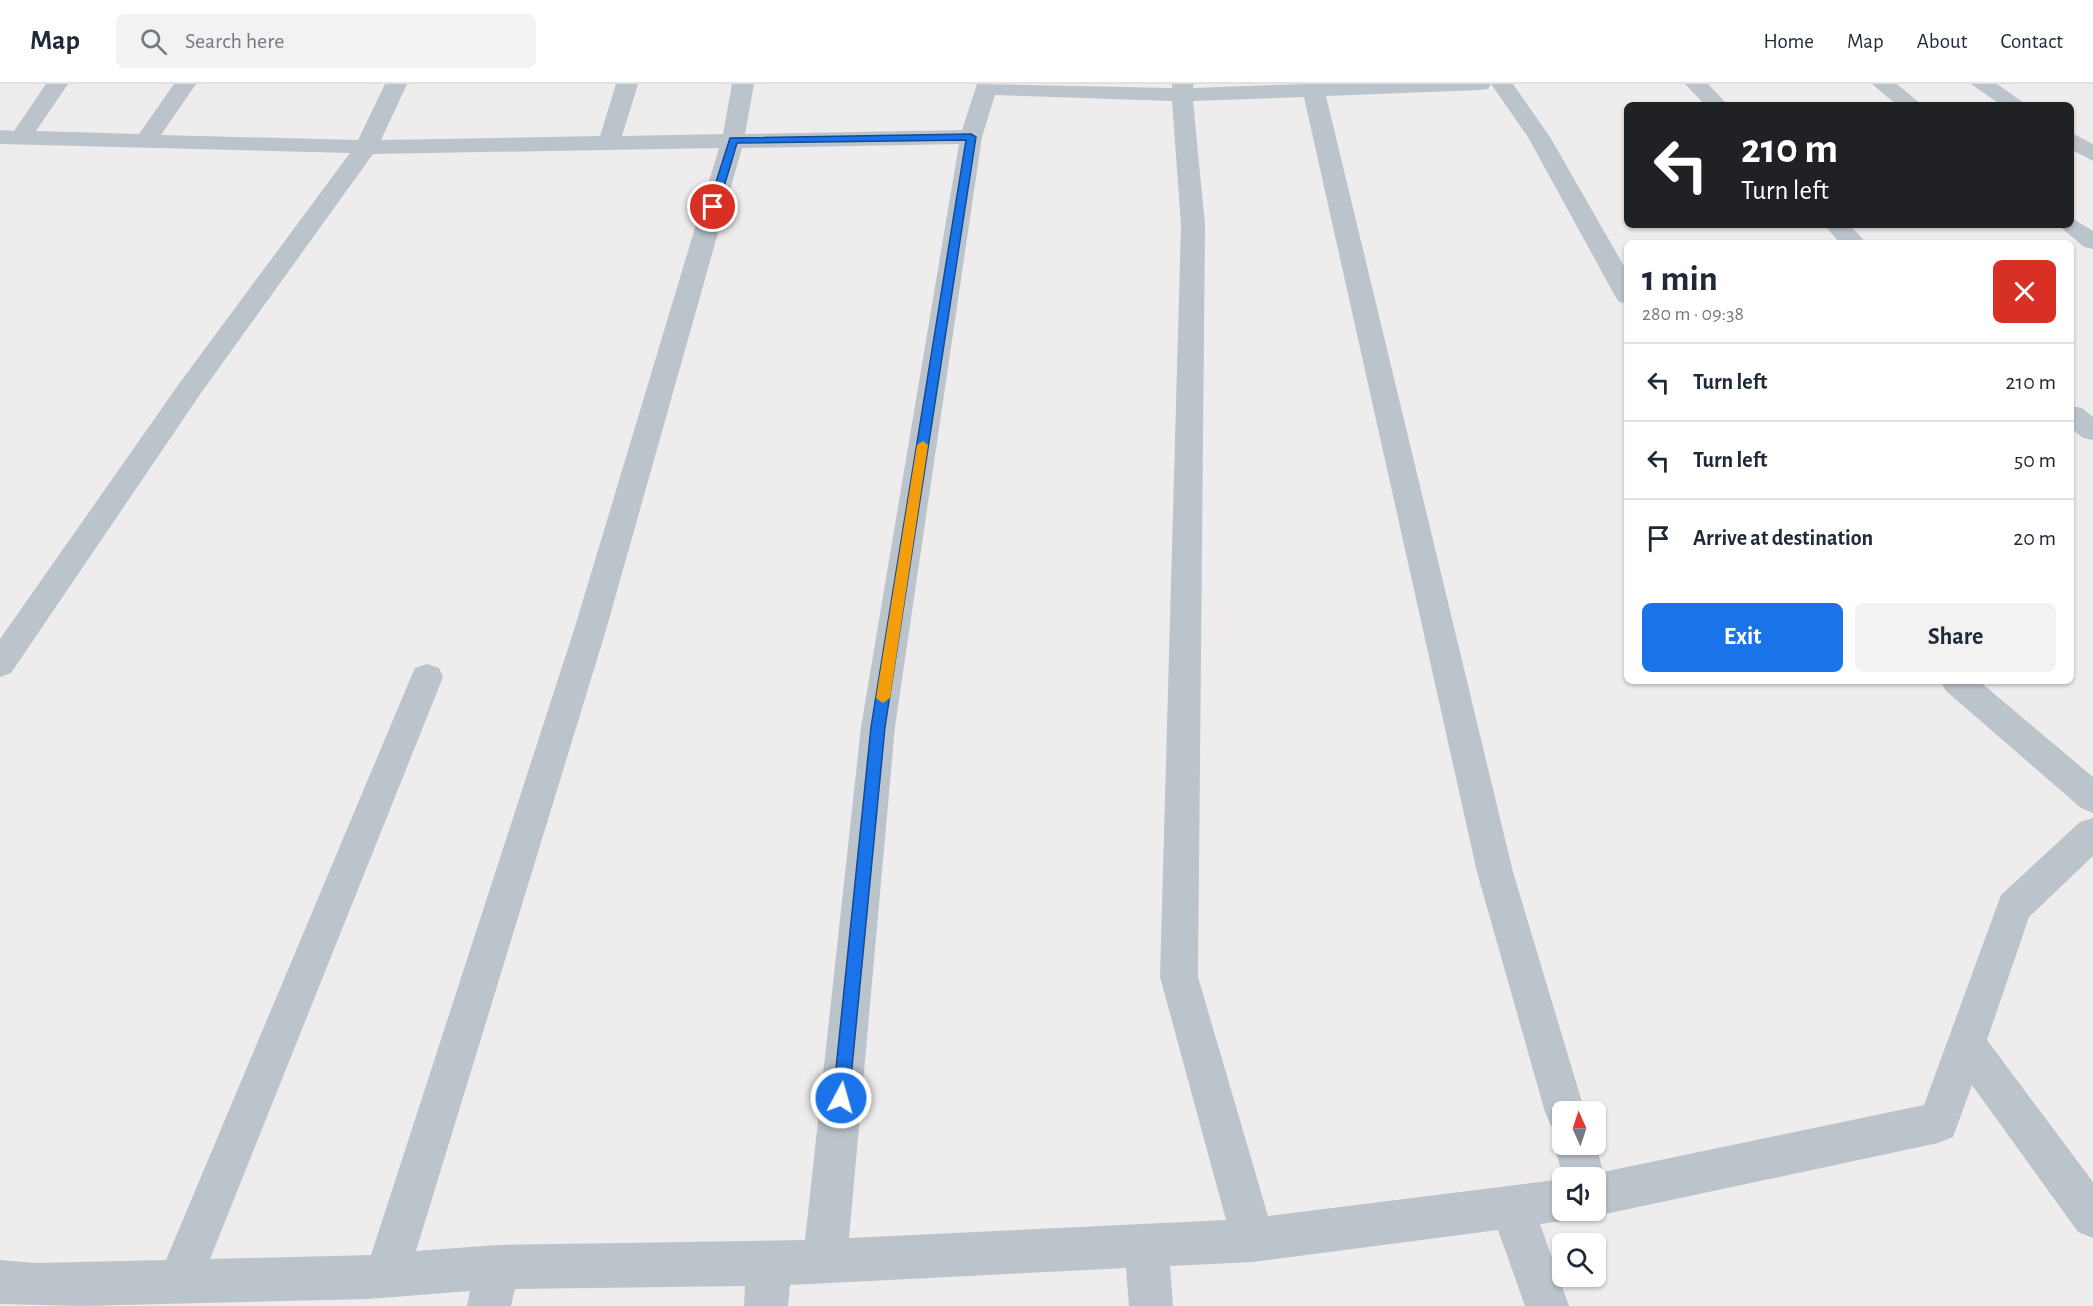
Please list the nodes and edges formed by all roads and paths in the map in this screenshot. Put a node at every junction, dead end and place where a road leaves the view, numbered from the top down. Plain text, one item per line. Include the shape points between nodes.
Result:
1 (57, 84) edge
2 (185, 84) edge
3 (396, 84) edge
4 (627, 84) edge
5 (743, 84) edge
6 (1480, 84) edge
7 (1502, 84) edge
8 (1696, 84) edge
9 (1883, 84) edge
10 (1982, 84) edge
11 (988, 86) edge
12 (1313, 87) edge
13 (1183, 90) edge
14 (1713, 102) edge
15 (1907, 102) edge
16 (2011, 102) edge
17 (10, 137) edge
18 (971, 137) junction
19 (733, 140) junction
20 (145, 141) junction
21 (2074, 141) edge
22 (609, 142) junction
23 (366, 147) junction
24 (2093, 154) edge
25 (1839, 228) edge
26 (2074, 228) edge
27 (1851, 240) edge
28 (2093, 243) edge
29 (1624, 289) edge
30 (2074, 417) edge
31 (2093, 431) edge
32 (0, 664) edge
33 (427, 677) dead end
34 (1960, 684) edge
35 (2093, 798) edge
36 (2093, 833) edge
37 (1965, 1043) junction
38 (1562, 1101) edge
39 (1606, 1193) edge
40 (1552, 1202) edge
41 (1512, 1207) junction
42 (2093, 1217) edge
43 (1253, 1240) junction
44 (1146, 1246) junction
45 (825, 1260) junction
46 (769, 1264) junction
47 (386, 1276) junction
48 (179, 1282) junction
49 (493, 1286) edge
50 (21, 1291) edge
51 (766, 1306) edge
52 (1151, 1306) edge
53 (1547, 1306) edge

1 - 17 street
2 - 20 street
3 - 23 street
4 - 22 street
5 - 19 street
6 - 12 street
7 - 29 street via 1539,137
8 - 14 street
9 - 15 street
10 - 16 street
11 - 13 street
11 - 18 street
12 - 13 street
12 - 38 street via 1495,872
13 - 43 street via 1193,225 1179,977
17 - 20 street
18 - 19 street
18 - 45 street via 878,727
19 - 22 street
19 - 47 street via 591,630
20 - 23 street
21 - 24 street
22 - 23 street
23 - 32 street via 191,387
25 - 27 street
26 - 28 street
30 - 31 street
33 - 48 street
34 - 35 street
36 - 37 street via 2014,907
37 - 39 street via 1938,1123
37 - 42 street
40 - 41 street
41 - 43 street
41 - 53 street
43 - 44 street
44 - 45 street
44 - 52 street
45 - 46 street
46 - 49 street
46 - 51 street
47 - 48 street
47 - 49 street
48 - 50 street

